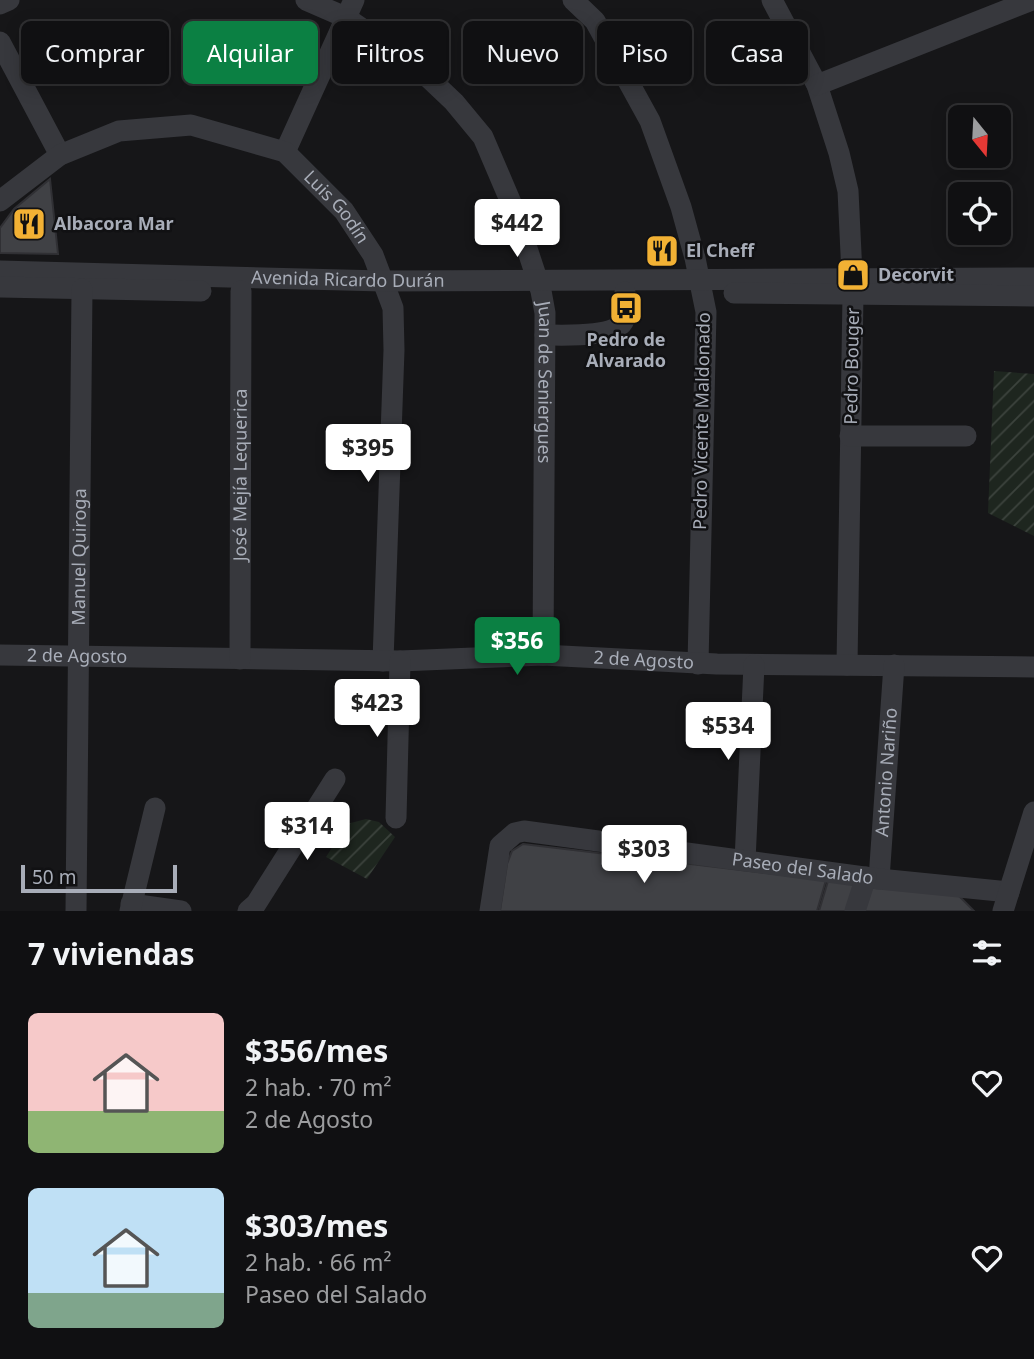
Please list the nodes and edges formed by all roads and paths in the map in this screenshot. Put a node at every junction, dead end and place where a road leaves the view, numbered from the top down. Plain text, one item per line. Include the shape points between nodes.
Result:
1 (9, 0) edge
2 (306, 0) edge
3 (573, 0) edge
4 (772, 0) edge
5 (1032, 0) edge
6 (0, 4) edge
7 (350, 8) edge
8 (0, 42) edge
9 (817, 85) junction
10 (285, 152) junction
11 (60, 155) junction
12 (0, 201) edge
13 (0, 271) edge
14 (1034, 278) edge
15 (701, 285) junction
16 (539, 286) junction
17 (0, 287) edge
18 (853, 287) junction
19 (82, 289) junction
20 (241, 291) junction
21 (625, 292) junction
22 (388, 293) junction
23 (1034, 296) edge
24 (545, 335) junction
25 (850, 436) junction
26 (967, 436) dead end
27 (543, 654) junction
28 (0, 655) edge
29 (79, 657) junction
30 (240, 659) junction
31 (391, 661) junction
32 (698, 664) junction
33 (754, 665) junction
34 (847, 665) junction
35 (894, 665) junction
36 (1034, 667) edge
37 (335, 779) dead end
38 (155, 808) dead end
39 (1034, 812) edge
40 (396, 818) dead end
41 (745, 861) junction
42 (872, 878) junction
43 (1006, 901) edge
44 (130, 907) edge
45 (76, 911) edge
46 (181, 911) edge
47 (248, 911) edge
48 (490, 911) edge
49 (855, 911) edge

1 - 6 street
2 - 7 street, Juan de Seniergues
3 - 15 street, Pedro Vicente Maldonado via 595,21 650,121 681,207
4 - 9 street, Pedro Bouger
5 - 9 street
7 - 10 street
7 - 16 street, Juan de Seniergues via 454,102 483,137 515,212
8 - 11 street
9 - 18 street, Pedro Bouger via 848,191
10 - 11 street, Luis Godín via 191,125 119,131
10 - 22 street, Luis Godín via 344,211 373,255
11 - 12 street, Luis Godín
13 - 22 street, Avenida Ricardo Durán
14 - 18 street, Avenida Ricardo Durán
15 - 16 street, Avenida Ricardo Durán
15 - 18 street, Avenida Ricardo Durán
15 - 21 street, Avenida Ricardo Durán
15 - 32 street, Pedro Vicente Maldonado via 706,312
16 - 21 street, Avenida Ricardo Durán
16 - 22 street, Avenida Ricardo Durán
16 - 24 street, Juan de Seniergues
17 - 19 street, Avenida Ricardo Durán
18 - 23 street, Avenida Ricardo Durán
18 - 25 street, Pedro Bouger
19 - 20 street, Avenida Ricardo Durán
19 - 29 street, Manuel Quiroga
20 - 22 street, Avenida Ricardo Durán
20 - 30 street, José Mejía Lequerica
21 - 24 street via 624,320 619,328
22 - 31 street, Luis Godín via 394,350
24 - 27 street, Juan de Seniergues
25 - 26 street
25 - 34 street, Pedro Bouger
27 - 31 street, 2 de Agosto
27 - 32 street, 2 de Agosto
28 - 29 street, 2 de Agosto
29 - 30 street, 2 de Agosto
29 - 45 street, Manuel Quiroga
30 - 31 street, 2 de Agosto
31 - 40 street, Luis Godín
32 - 33 street, 2 de Agosto
33 - 34 street, 2 de Agosto
33 - 41 street
34 - 35 street, 2 de Agosto
35 - 36 street, 2 de Agosto
35 - 42 street, Antonio Nariño
37 - 47 street via 257,904
38 - 44 street
39 - 43 street
41 - 42 street, Paseo del Salado
41 - 48 street, Paseo del Salado via 524,831 500,846
42 - 43 street, Paseo del Salado
42 - 49 street, Antonio Nariño
44 - 46 street

